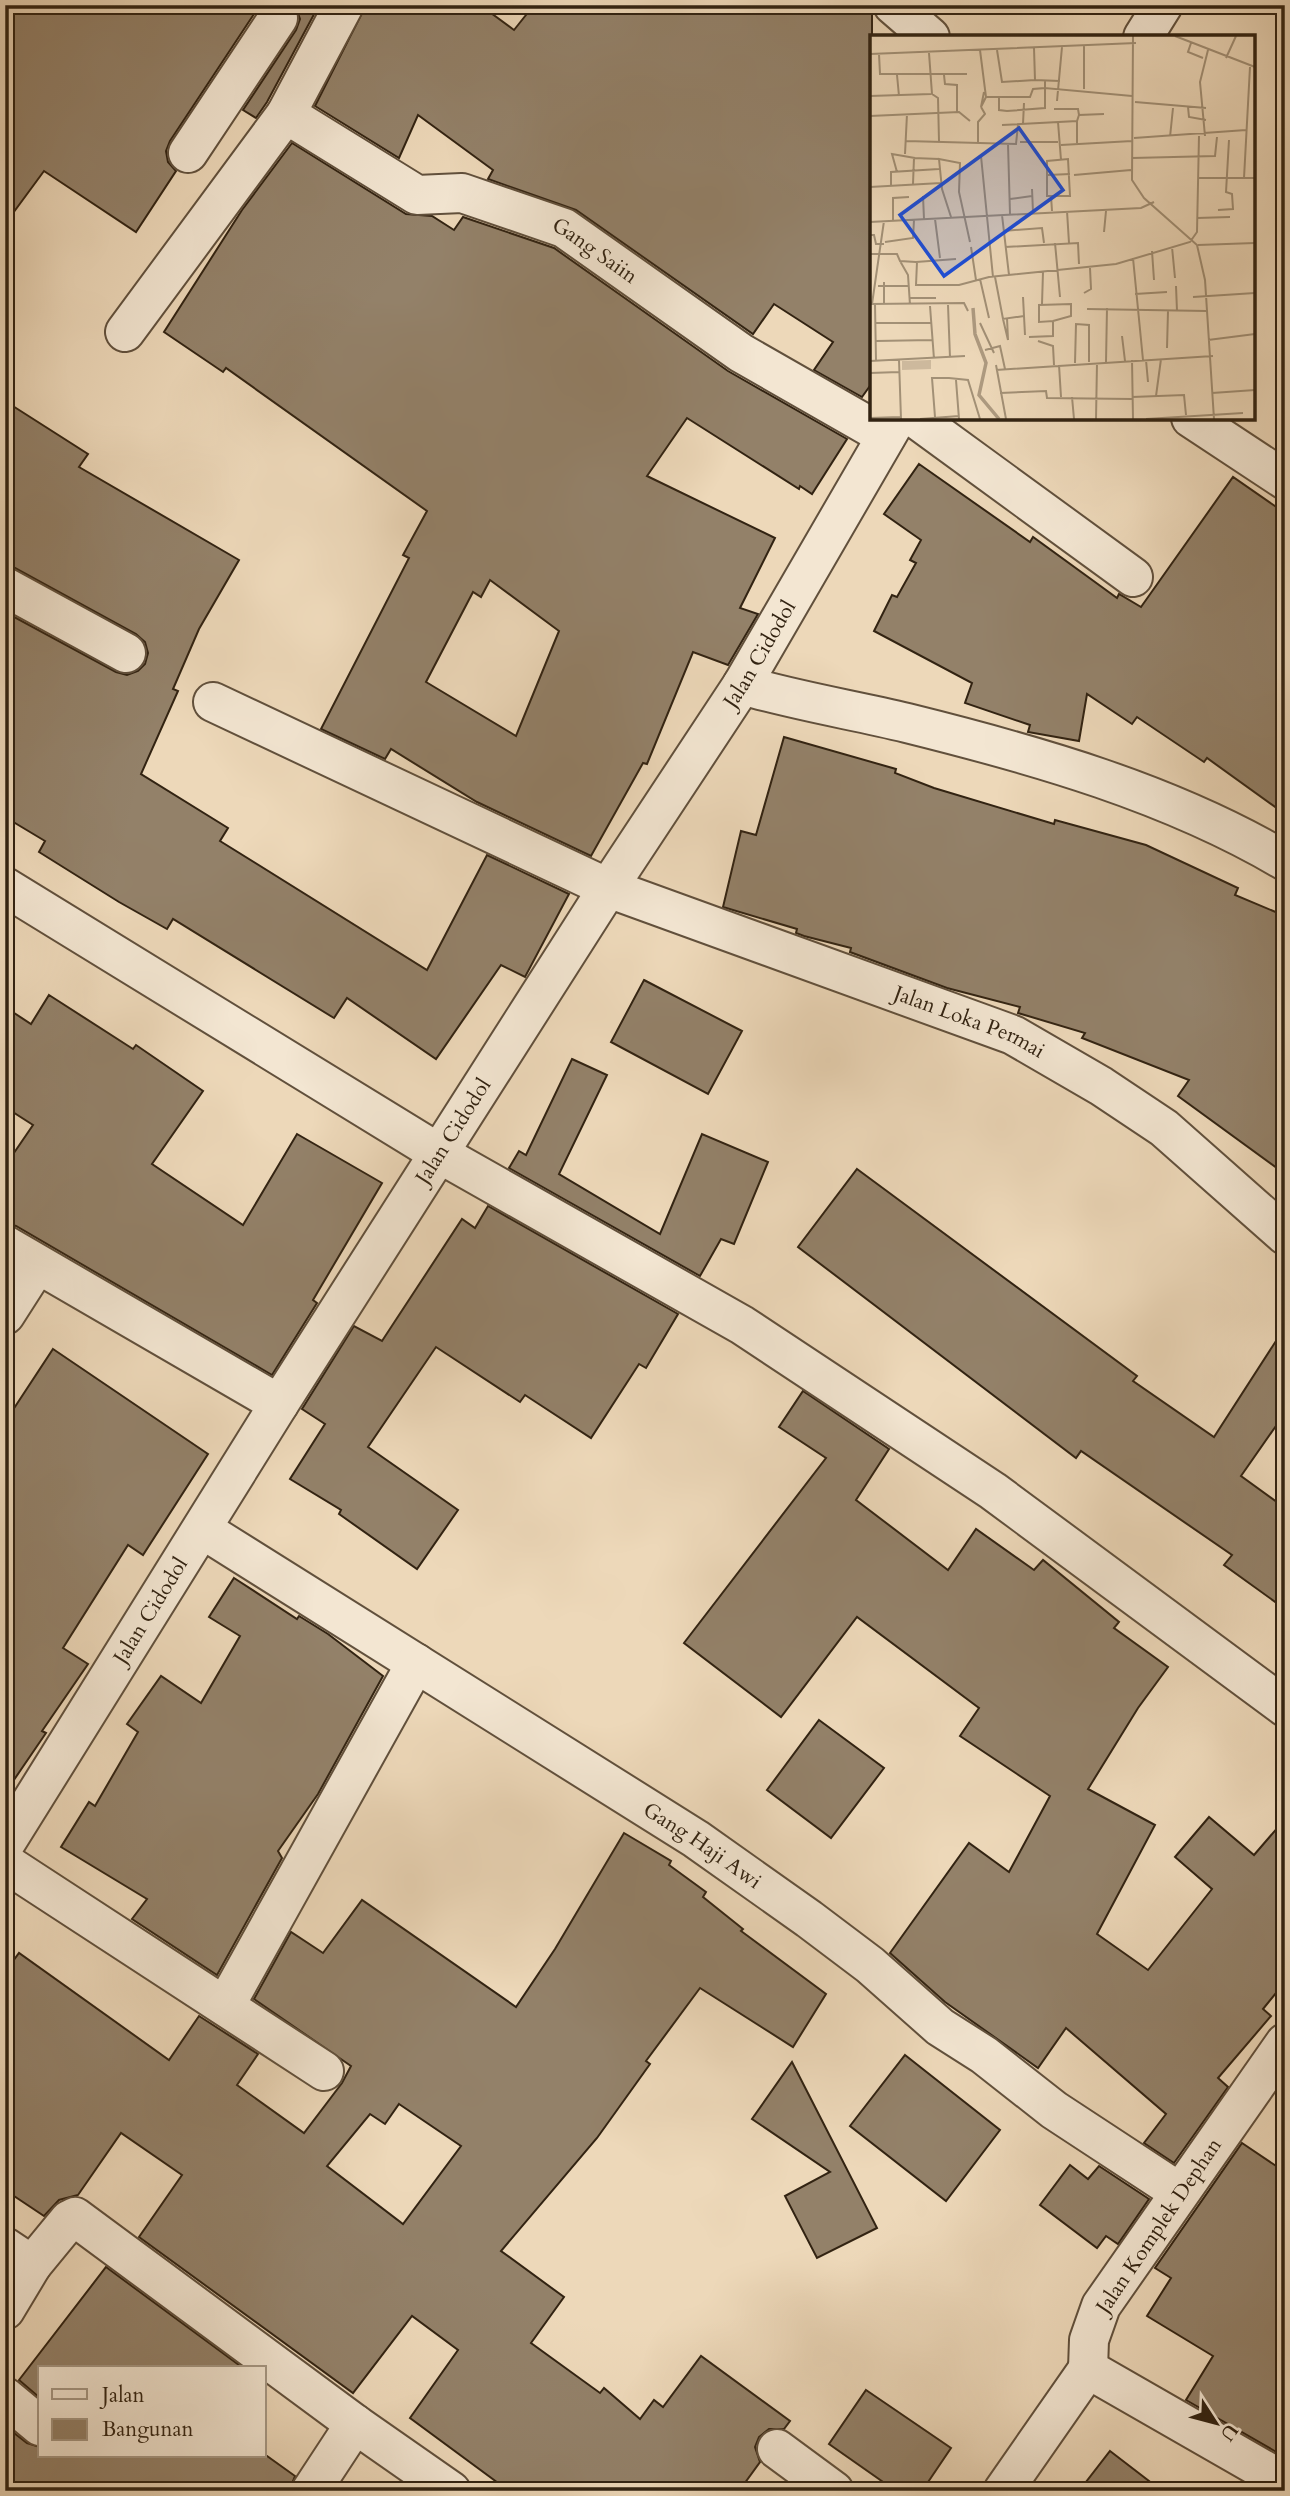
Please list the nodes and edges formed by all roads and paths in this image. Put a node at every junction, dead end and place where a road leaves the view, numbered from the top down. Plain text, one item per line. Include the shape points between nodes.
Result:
1 (893, 5) edge
2 (1163, 5) edge
3 (269, 12) edge
4 (337, 21) edge
5 (928, 35) edge
6 (1144, 35) edge
7 (286, 114) junction
8 (188, 153) dead end
9 (125, 332) dead end
10 (870, 411) edge
11 (1194, 420) edge
12 (899, 424) edge
13 (1285, 480) edge
14 (1133, 577) dead end
15 (5, 587) edge
16 (126, 653) dead end
17 (744, 680) junction
18 (213, 702) dead end
19 (1285, 862) edge
20 (5, 887) edge
21 (608, 888) junction
22 (440, 1154) junction
23 (1285, 1235) edge
24 (21, 1255) edge
25 (5, 1315) edge
26 (279, 1405) junction
27 (202, 1529) junction
28 (415, 1663) junction
29 (1285, 1707) edge
30 (5, 1844) edge
31 (5, 1863) edge
32 (225, 2006) junction
33 (1285, 2043) edge
34 (324, 2071) dead end
35 (1179, 2192) junction
36 (19, 2256) edge
37 (5, 2310) edge
38 (1088, 2370) junction
39 (5, 2397) edge
40 (38, 2424) edge
41 (355, 2424) junction
42 (777, 2449) dead end
43 (1285, 2482) edge
44 (311, 2491) edge
45 (451, 2491) edge
46 (834, 2491) edge
47 (1003, 2491) edge

1 - 5 street
2 - 6 street
3 - 4 street
3 - 8 street
4 - 7 street
7 - 9 street
7 - 10 street, Gang Saiin via 417,195 462,193 564,228 741,353
11 - 13 street
12 - 14 street, Gang Saiin
12 - 17 street, Jalan Cidodol
15 - 16 street
17 - 19 street via 1060,766 1222,828
17 - 21 street, Jalan Cidodol
18 - 21 street, Jalan Loka Permai
20 - 22 street
21 - 22 street, Jalan Cidodol
21 - 23 street, Jalan Loka Permai via 1013,1035 1164,1128
22 - 26 street, Jalan Cidodol
22 - 29 street via 742,1325 993,1491
24 - 25 street
24 - 26 street
26 - 27 street, Jalan Cidodol
27 - 28 street, Gang Haji Awi
27 - 30 street, Jalan Cidodol
28 - 32 street
28 - 35 street, Gang Haji Awi via 696,1839 870,1965 940,2027 1054,2110
31 - 32 street
32 - 34 street
33 - 35 street, Jalan Komplek Dephan
35 - 38 street, Jalan Komplek Dephan via 1101,2306 1089,2340
36 - 37 street
36 - 41 street via 75,2217
38 - 43 street
38 - 47 street
39 - 40 street
41 - 44 street
41 - 45 street
42 - 46 street

